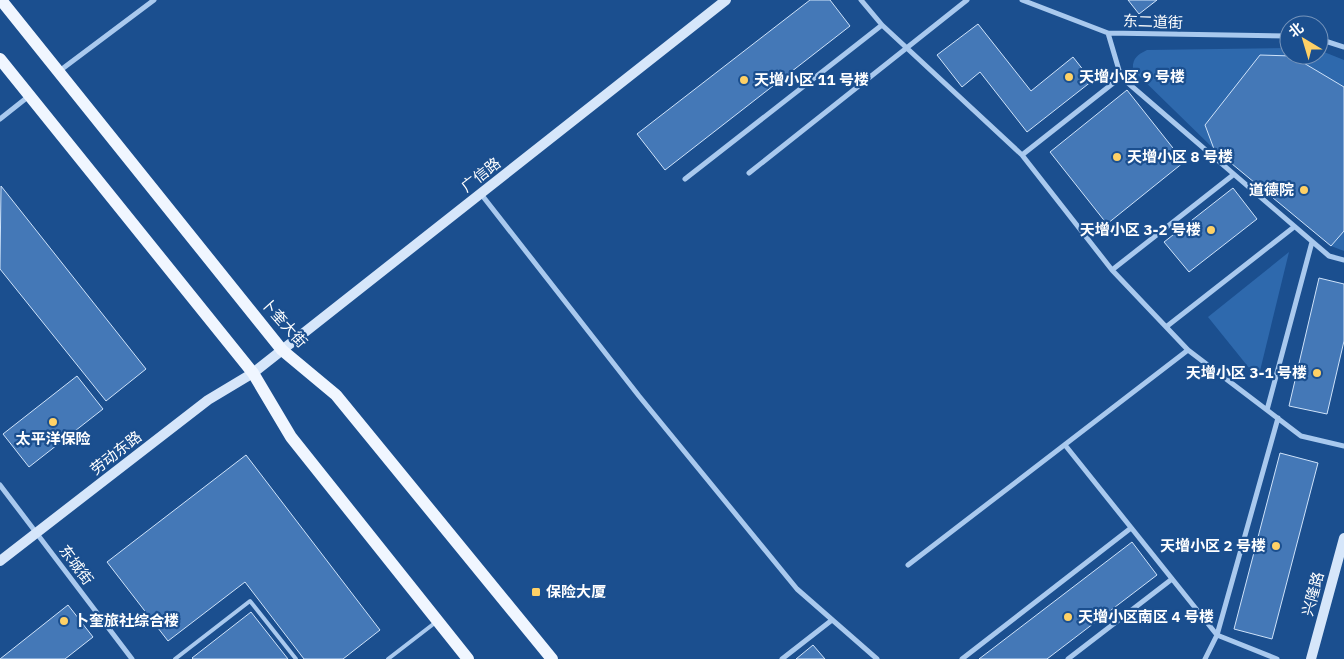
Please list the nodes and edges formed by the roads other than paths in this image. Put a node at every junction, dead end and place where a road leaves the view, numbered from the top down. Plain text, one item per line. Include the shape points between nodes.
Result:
1 (1, 0) edge
2 (154, 0) edge
3 (726, 0) edge
4 (861, 0) edge
5 (967, 0) edge
6 (1022, 0) edge
7 (882, 25) junction
8 (1108, 32) junction
9 (1279, 36) edge
10 (1329, 42) edge
11 (907, 47) junction
12 (1344, 47) edge
13 (0, 59) edge
14 (58, 72) junction
15 (1121, 77) junction
16 (29, 95) junction
17 (0, 119) edge
18 (1022, 155) junction
19 (749, 173) dead end
20 (1233, 175) junction
21 (686, 179) dead end
22 (481, 194) junction
23 (1294, 227) junction
24 (1312, 242) junction
25 (1344, 260) edge
26 (1112, 270) junction
27 (1166, 327) junction
28 (282, 350) junction
29 (1188, 350) junction
30 (253, 372) junction
31 (1268, 410) junction
32 (1278, 418) junction
33 (1065, 445) junction
34 (1344, 446) edge
35 (0, 485) edge
36 (1131, 528) junction
37 (37, 533) junction
38 (1344, 538) edge
39 (0, 562) edge
40 (908, 566) dead end
41 (1172, 579) junction
42 (438, 620) junction
43 (832, 620) junction
44 (1217, 635) junction
45 (132, 659) edge
46 (175, 659) edge
47 (296, 659) edge
48 (388, 659) edge
49 (468, 659) edge
50 (552, 659) edge
51 (782, 659) edge
52 (877, 659) edge
53 (962, 659) edge
54 (1068, 659) edge
55 (1205, 659) edge
56 (1277, 659) edge
57 (1311, 659) edge

1 - 14 main road, 卜奎大街
2 - 14 street
3 - 22 main road, 广信路
4 - 7 street
5 - 11 street
6 - 8 street, 东二道街
7 - 11 street
7 - 21 street
8 - 9 street, 东二道街
8 - 15 street
10 - 12 street
11 - 18 street
11 - 19 street
13 - 16 main road
14 - 28 main road, 卜奎大街
15 - 18 street
15 - 20 street
16 - 17 street
16 - 30 main road
18 - 26 street
20 - 23 street
20 - 26 street
22 - 28 main road, 广信路
22 - 43 street via 638,396 797,589
23 - 24 street
23 - 27 street
24 - 25 street via 1329,256
24 - 31 street
26 - 27 street
27 - 29 street
28 - 30 main road, 广信路
28 - 50 main road, 卜奎大街 via 336,395
29 - 31 street
29 - 33 street
30 - 37 main road, 劳动东路 via 208,400
30 - 42 main road via 291,437
31 - 32 street
32 - 34 street via 1301,436
32 - 44 street
33 - 36 street
33 - 40 street
35 - 37 street, 东城街
36 - 41 street
36 - 53 street
37 - 39 main road, 劳动东路
37 - 45 street, 东城街
38 - 57 main road, 兴隆路
41 - 44 street
41 - 54 street
42 - 48 lane
42 - 49 main road
43 - 51 street
43 - 52 street
44 - 55 street
44 - 56 street
46 - 47 lane via 250,601

